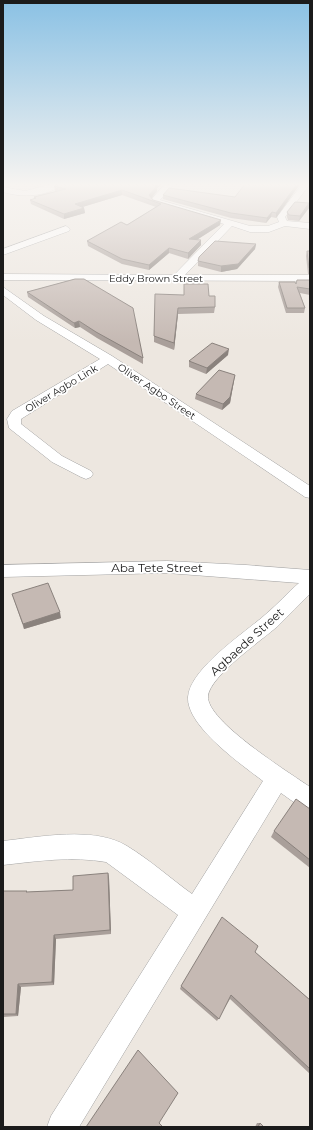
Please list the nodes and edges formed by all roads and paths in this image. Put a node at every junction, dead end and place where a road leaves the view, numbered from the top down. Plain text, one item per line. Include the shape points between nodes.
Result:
1 (45, 237) edge
2 (217, 237) edge
3 (3, 252) edge
4 (3, 278) edge
5 (176, 278) junction
6 (310, 278) edge
7 (3, 290) edge
8 (108, 359) junction
9 (86, 474) dead end
10 (310, 493) edge
11 (3, 571) edge
12 (310, 577) edge
13 (310, 584) edge
14 (278, 777) junction
15 (310, 800) edge
16 (3, 853) edge
17 (194, 911) junction
18 (62, 1127) edge

1 - 3 street
2 - 5 street
4 - 5 street, Eddy Brown Street
5 - 6 street, Eddy Brown Street
7 - 8 street, Oliver Agbo Street via 40,318
8 - 9 street, Oliver Agbo Link via 18,414 13,422 57,459
8 - 10 street, Oliver Agbo Street
11 - 12 street, Aba Tete Street via 167,567
13 - 14 street, Agbaede Street via 267,625 220,664 201,687 198,698 199,706 206,718 226,740
14 - 15 street, Agbaede Street
14 - 17 street
16 - 17 street via 92,847 108,849
17 - 18 street

